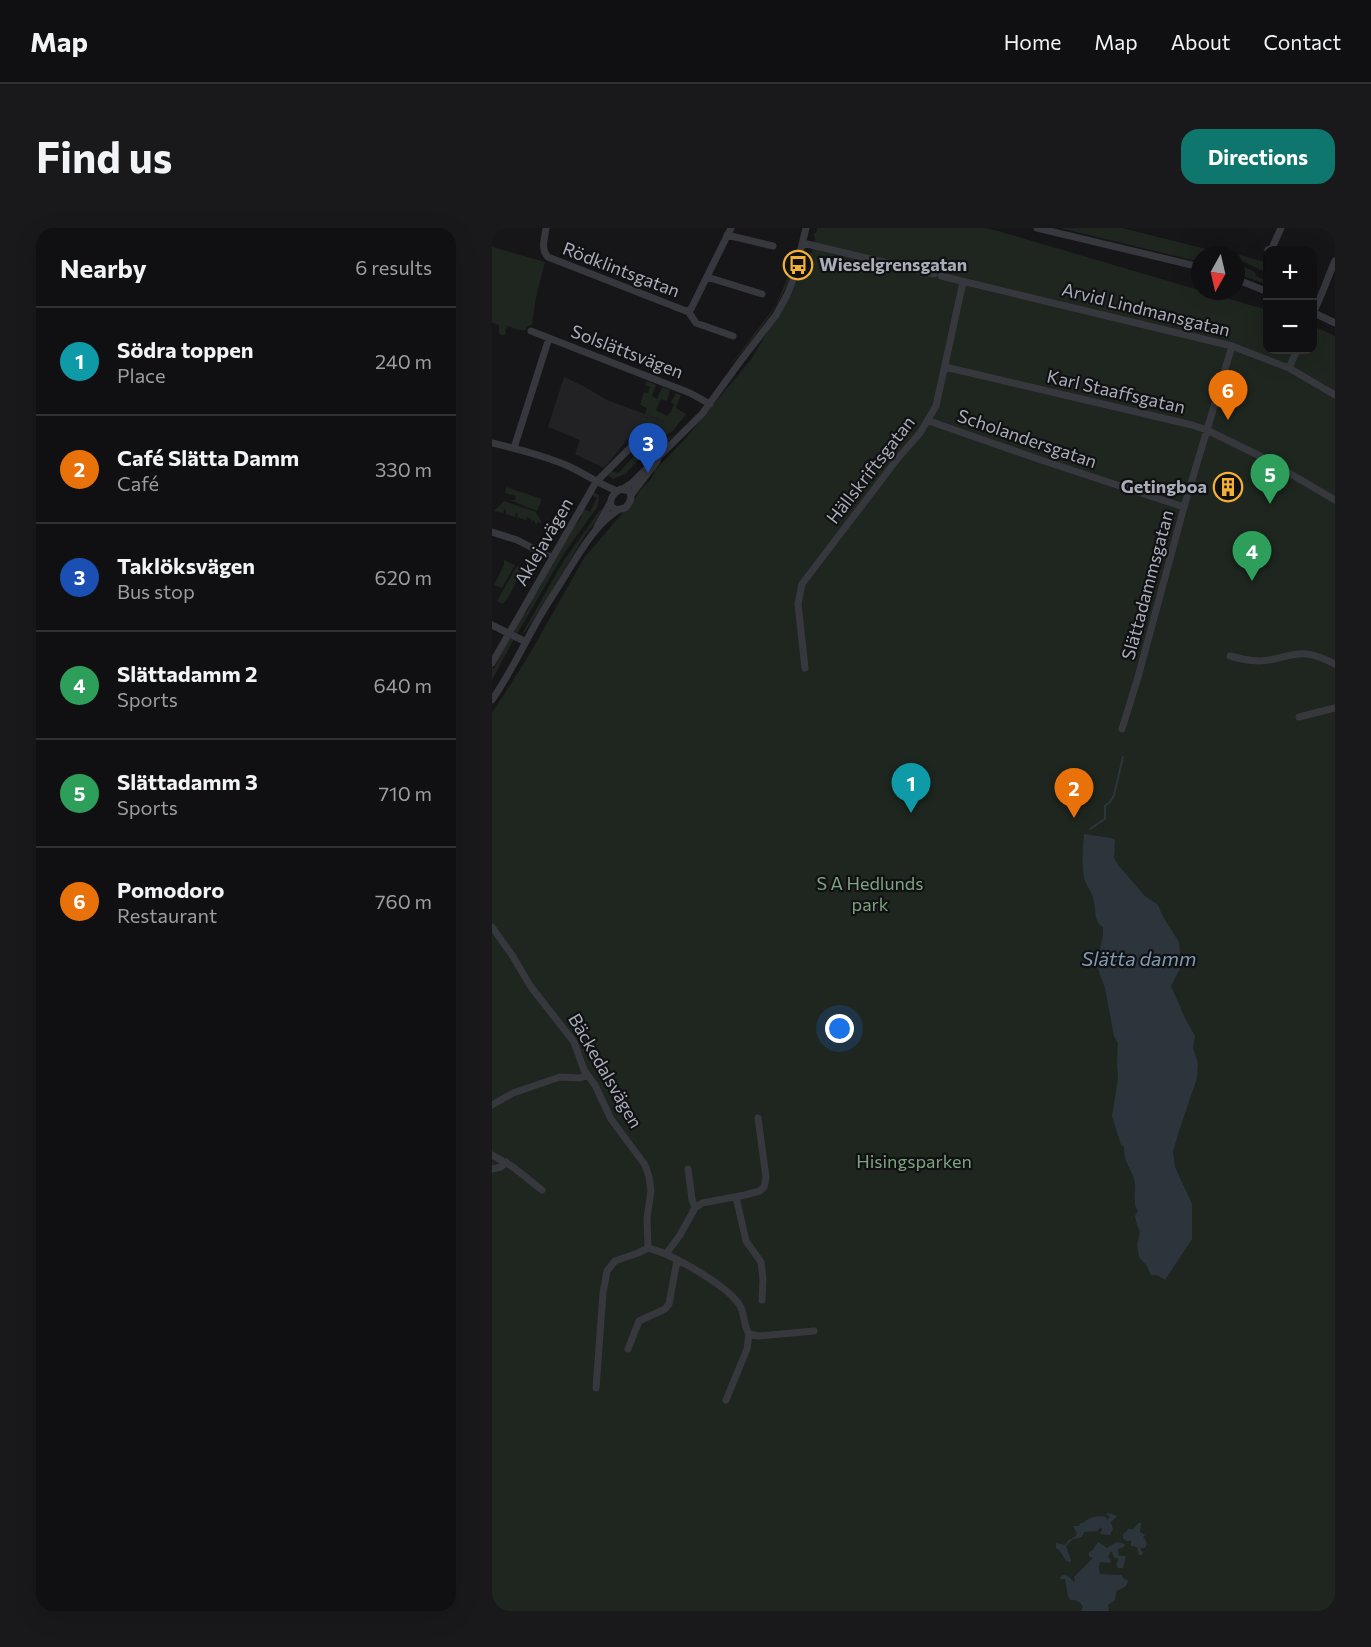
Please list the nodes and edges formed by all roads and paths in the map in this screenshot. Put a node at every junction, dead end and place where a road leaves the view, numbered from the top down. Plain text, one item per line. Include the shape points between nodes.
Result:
1 (546, 228) edge
2 (806, 228) edge
3 (1037, 228) edge
4 (1281, 228) edge
5 (729, 231) edge
6 (803, 243) junction
7 (773, 246) dead end
8 (1273, 246) edge
9 (1335, 261) edge
10 (1191, 265) edge
11 (707, 277) junction
12 (963, 282) junction
13 (1245, 283) edge
14 (1263, 290) edge
15 (762, 294) dead end
16 (1317, 304) edge
17 (688, 311) junction
18 (1317, 316) edge
19 (1335, 323) edge
20 (531, 331) dead end
21 (733, 336) dead end
22 (549, 338) junction
23 (1232, 346) junction
24 (1295, 354) edge
25 (945, 367) junction
26 (1289, 368) junction
27 (1335, 395) edge
28 (710, 404) junction
29 (928, 421) junction
30 (1207, 430) junction
31 (492, 443) edge
32 (633, 445) dead end
33 (514, 448) junction
34 (660, 456) junction
35 (598, 483) junction
36 (620, 490) junction
37 (631, 495) junction
38 (1335, 500) edge
39 (611, 501) junction
40 (1184, 507) junction
41 (618, 510) junction
42 (596, 530) junction
43 (492, 532) edge
44 (552, 558) junction
45 (492, 625) edge
46 (509, 633) junction
47 (526, 642) junction
48 (1230, 656) dead end
49 (492, 663) edge
50 (1335, 664) edge
51 (805, 668) dead end
52 (492, 699) edge
53 (1335, 708) edge
54 (1299, 717) dead end
55 (1122, 729) dead end
56 (492, 927) edge
57 (587, 1075) junction
58 (492, 1105) edge
59 (758, 1118) dead end
60 (492, 1155) edge
61 (506, 1162) junction
62 (492, 1169) edge
63 (688, 1169) dead end
64 (542, 1190) dead end
65 (736, 1197) junction
66 (695, 1208) junction
67 (648, 1248) junction
68 (666, 1254) junction
69 (677, 1260) junction
70 (762, 1300) dead end
71 (814, 1330) dead end
72 (749, 1334) junction
73 (628, 1349) dead end
74 (596, 1388) dead end
75 (726, 1400) dead end

1 - 17 street, Rödklintsgatan via 543,249 552,259
2 - 6 street
3 - 10 street
4 - 8 street
5 - 7 street, Rödklintsgatan
5 - 11 street, Rödklintsgatan
6 - 12 street, Arvid Lindmansgatan
6 - 28 street via 782,306
9 - 16 street
11 - 15 street, Rödklintsgatan
11 - 17 street, Rödklintsgatan
12 - 23 street, Arvid Lindmansgatan
12 - 25 street, Hällskriftsgatan
13 - 14 street
17 - 21 street, Rödklintsgatan via 697,323
18 - 19 street
20 - 22 street, Solslättsvägen
22 - 28 street, Solslättsvägen
22 - 33 street
23 - 26 street, Arvid Lindmansgatan
23 - 30 street, Slättadammsgatan
24 - 26 street
25 - 29 street, Hällskriftsgatan via 936,406
25 - 30 street, Karl Staaffsgatan
26 - 27 street, Arvid Lindmansgatan
28 - 34 street
29 - 40 street, Scholandersgatan
29 - 51 street, Hällskriftsgatan via 802,584 798,604
30 - 38 street, Karl Staaffsgatan
30 - 40 street, Slättadammsgatan
31 - 33 street
32 - 35 street, Aklejavägen
33 - 35 street via 567,465
34 - 36 street
34 - 37 street
35 - 36 street
35 - 39 street
35 - 44 street, Aklejavägen
36 - 37 street
36 - 39 street
37 - 41 street via 627,506
39 - 41 street
39 - 42 street
40 - 55 street, Slättadammsgatan
41 - 42 street
42 - 47 street
43 - 44 street
44 - 46 street, Aklejavägen
45 - 46 street
46 - 47 street
46 - 49 street, Aklejavägen
47 - 52 street
48 - 50 street via 1257,661 1299,653
53 - 54 street
56 - 57 street, Bäckedalsvägen via 531,987 574,1042
57 - 58 street via 561,1077 513,1093
57 - 67 street, Bäckedalsvägen via 611,1119 648,1171
59 - 65 street via 765,1184 760,1191
60 - 61 street
61 - 62 street
61 - 64 street
63 - 66 street
65 - 66 street via 702,1203
65 - 70 street via 746,1241 761,1262
66 - 68 street
67 - 68 street
67 - 74 street via 615,1261 607,1271
68 - 69 street
69 - 72 street via 737,1301
69 - 73 street via 669,1304 639,1321
71 - 72 street
72 - 75 street via 747,1349

